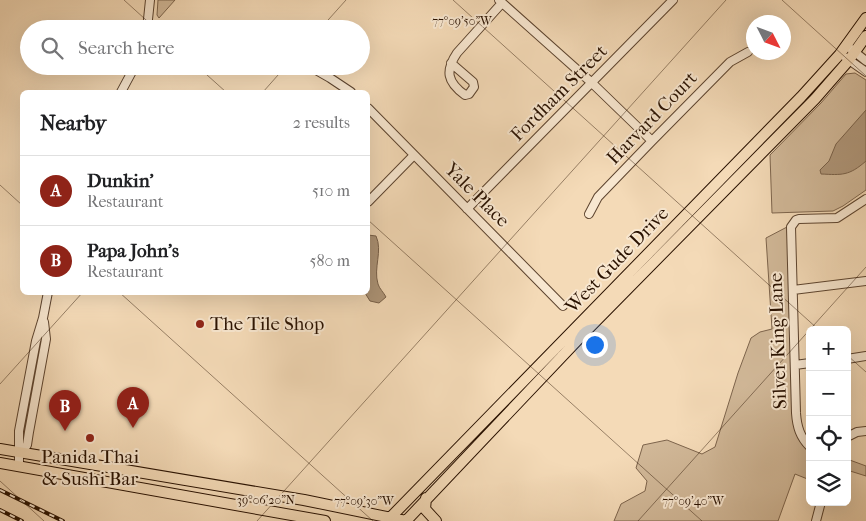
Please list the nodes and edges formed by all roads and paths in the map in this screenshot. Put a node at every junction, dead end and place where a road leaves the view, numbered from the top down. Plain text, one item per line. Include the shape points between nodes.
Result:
1 (150, 0) edge
2 (673, 0) edge
3 (501, 1) edge
4 (866, 18) edge
5 (148, 20) edge
6 (866, 36) edge
7 (746, 53) edge
8 (847, 53) junction
9 (866, 61) edge
10 (451, 63) dead end
11 (866, 72) edge
12 (130, 75) edge
13 (325, 75) edge
14 (592, 83) junction
15 (122, 90) edge
16 (347, 90) edge
17 (370, 110) edge
18 (652, 141) junction
19 (414, 156) junction
20 (370, 200) edge
21 (866, 200) edge
22 (467, 209) junction
23 (589, 214) dead end
24 (866, 281) edge
25 (794, 290) junction
26 (47, 295) edge
27 (563, 306) dead end
28 (866, 356) edge
29 (851, 358) edge
30 (806, 364) edge
31 (795, 365) junction
32 (866, 431) edge
33 (851, 435) edge
34 (806, 442) edge
35 (0, 449) edge
36 (20, 453) junction
37 (0, 462) edge
38 (19, 466) junction
39 (426, 498) junction
40 (820, 506) edge
41 (388, 520) edge
42 (816, 520) edge
43 (325, 521) edge
44 (406, 521) edge
45 (436, 521) edge
46 (825, 521) edge

1 - 5 street
2 - 14 street, Fordham Street
3 - 10 street
3 - 14 street
4 - 8 main road, West Gude Drive
6 - 8 main road, West Gude Drive
7 - 18 street, Harvard Court via 730,62
8 - 9 street
8 - 11 street
8 - 39 main road, West Gude Drive via 815,99
8 - 41 main road, West Gude Drive
12 - 15 street
13 - 16 street
14 - 18 street
14 - 22 street, Fordham Street
17 - 19 street, Yale Place
18 - 23 street, Harvard Court via 598,197
19 - 20 street
19 - 22 street, Yale Place
21 - 25 street, Silver King Lane via 837,218 799,219 793,224
22 - 27 street, Yale Place
24 - 25 street
25 - 31 street, Silver King Lane
26 - 36 street via 43,318 46,339 27,445
28 - 29 street
30 - 31 street
31 - 34 street, Silver King Lane via 797,423
32 - 33 street
35 - 36 main road
36 - 38 street
36 - 41 main road via 304,500
37 - 38 main road
38 - 43 main road
39 - 44 main road, West Gude Drive
39 - 45 main road via 425,509
40 - 42 street
41 - 44 main road
42 - 46 street

